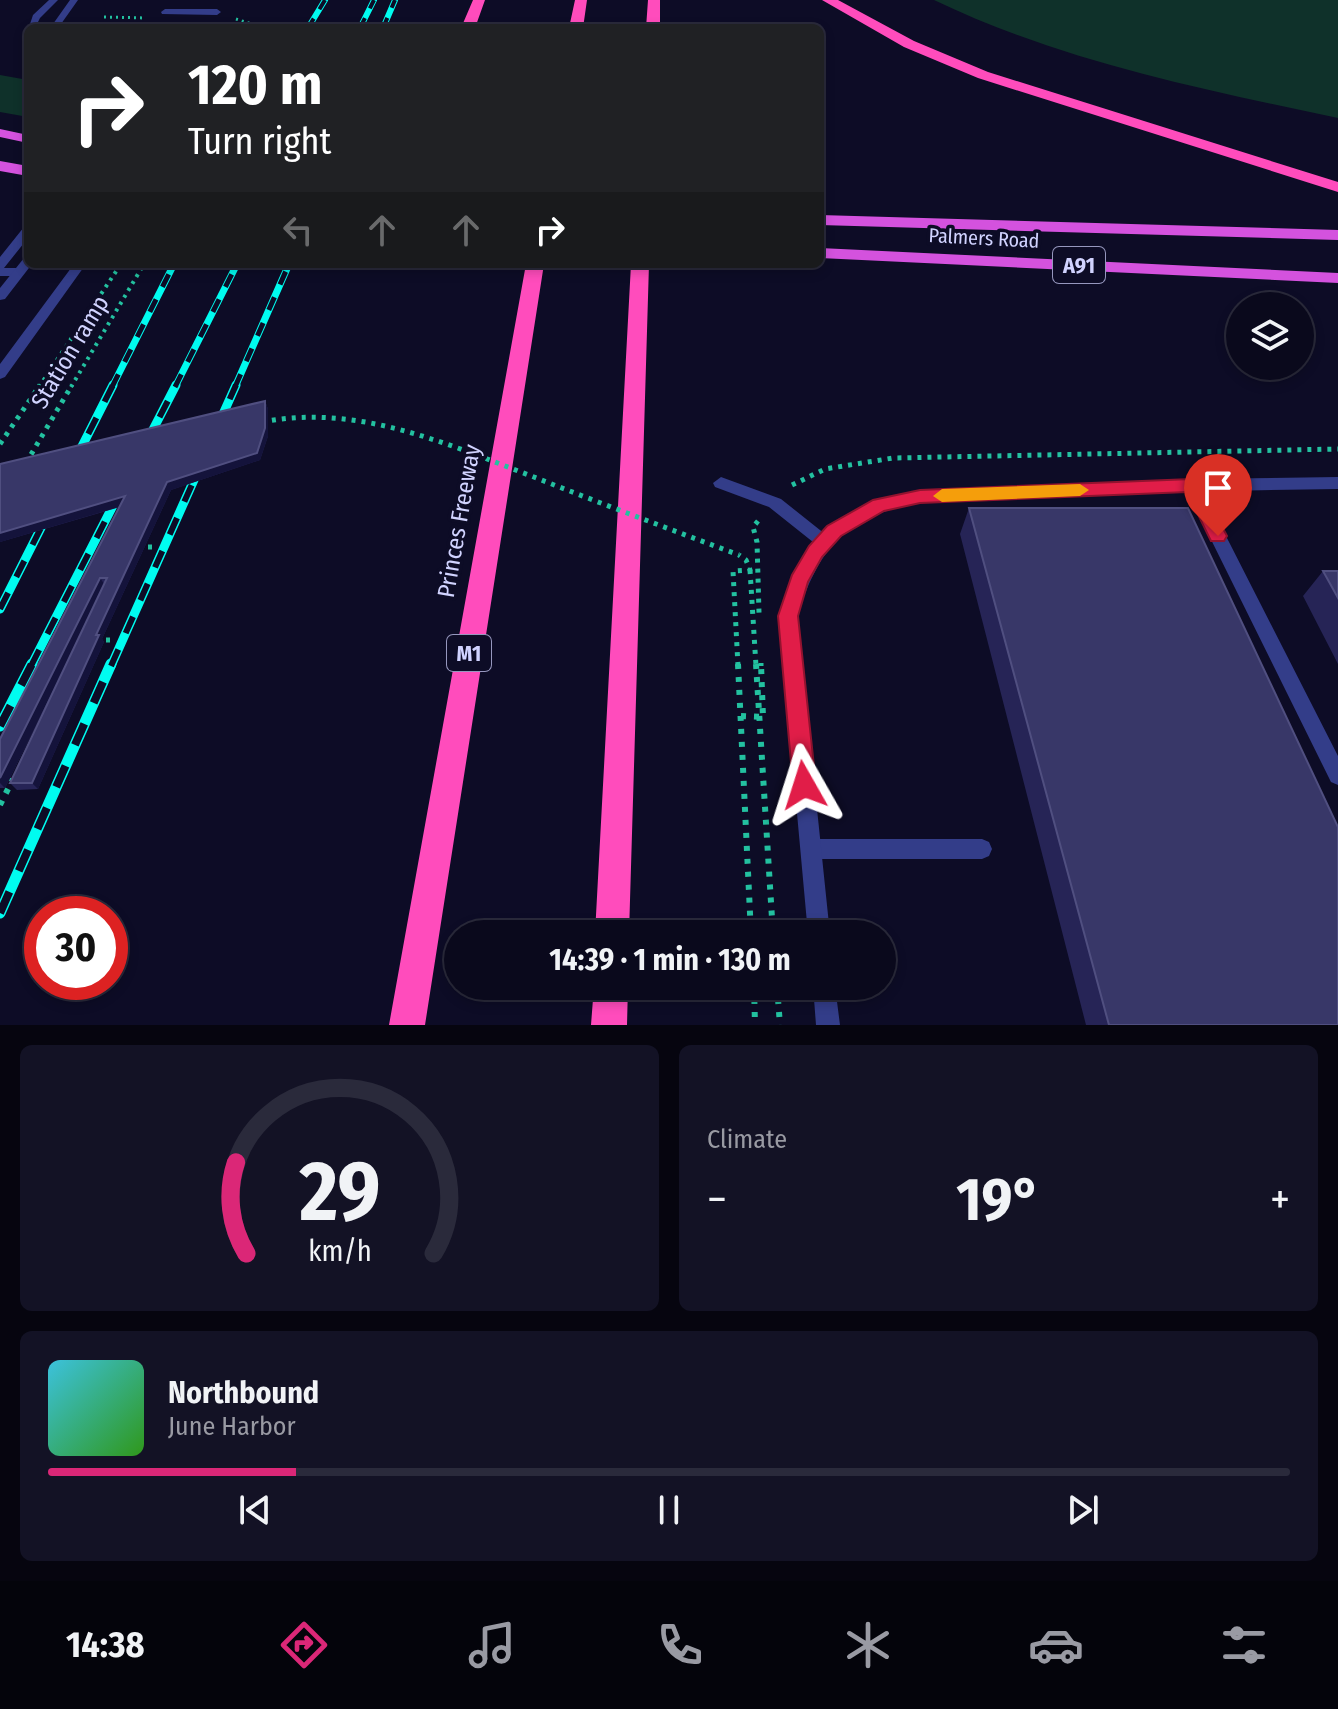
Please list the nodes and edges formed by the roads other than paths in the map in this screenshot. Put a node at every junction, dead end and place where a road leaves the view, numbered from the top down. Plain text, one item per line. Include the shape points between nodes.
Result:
1 (54, 0) edge
2 (74, 0) edge
3 (479, 0) edge
4 (581, 0) edge
5 (654, 0) edge
6 (828, 0) edge
7 (165, 12) dead end
8 (217, 12) dead end
9 (33, 24) edge
10 (59, 24) edge
11 (470, 24) edge
12 (577, 24) edge
13 (653, 24) edge
14 (1140, 126) junction
15 (0, 133) edge
16 (24, 138) edge
17 (1, 166) edge
18 (1338, 169) edge
19 (24, 170) edge
20 (1338, 187) edge
21 (824, 220) edge
22 (24, 235) edge
23 (1338, 235) edge
24 (824, 253) edge
25 (0, 265) edge
26 (24, 266) edge
27 (77, 268) edge
28 (534, 268) edge
29 (640, 268) edge
30 (0, 272) edge
31 (1338, 278) edge
32 (0, 296) edge
33 (0, 374) edge
34 (721, 483) dead end
35 (1338, 483) edge
36 (1192, 485) junction
37 (824, 542) junction
38 (1338, 776) edge
39 (811, 849) junction
40 (982, 849) dead end
41 (613, 920) edge
42 (818, 920) edge
43 (610, 1000) edge
44 (825, 1000) edge
45 (407, 1025) edge
46 (609, 1025) edge
47 (828, 1025) edge

1 - 9 street
2 - 10 street
3 - 11 highway
4 - 12 highway
5 - 13 highway
6 - 14 highway via 955,64
7 - 8 street
14 - 18 highway
14 - 20 highway
15 - 16 highway
17 - 19 highway
21 - 23 highway, Palmers Road / A91
22 - 25 street
24 - 31 highway, Palmers Road / A91
26 - 30 street
26 - 32 street
27 - 33 street
28 - 45 highway, Princes Freeway / M1
29 - 41 highway
34 - 37 street via 775,503
35 - 36 street
36 - 37 street via 920,497 879,505
36 - 38 street
37 - 39 street via 799,581 788,616
39 - 40 street
39 - 42 street
43 - 46 highway
44 - 47 street

